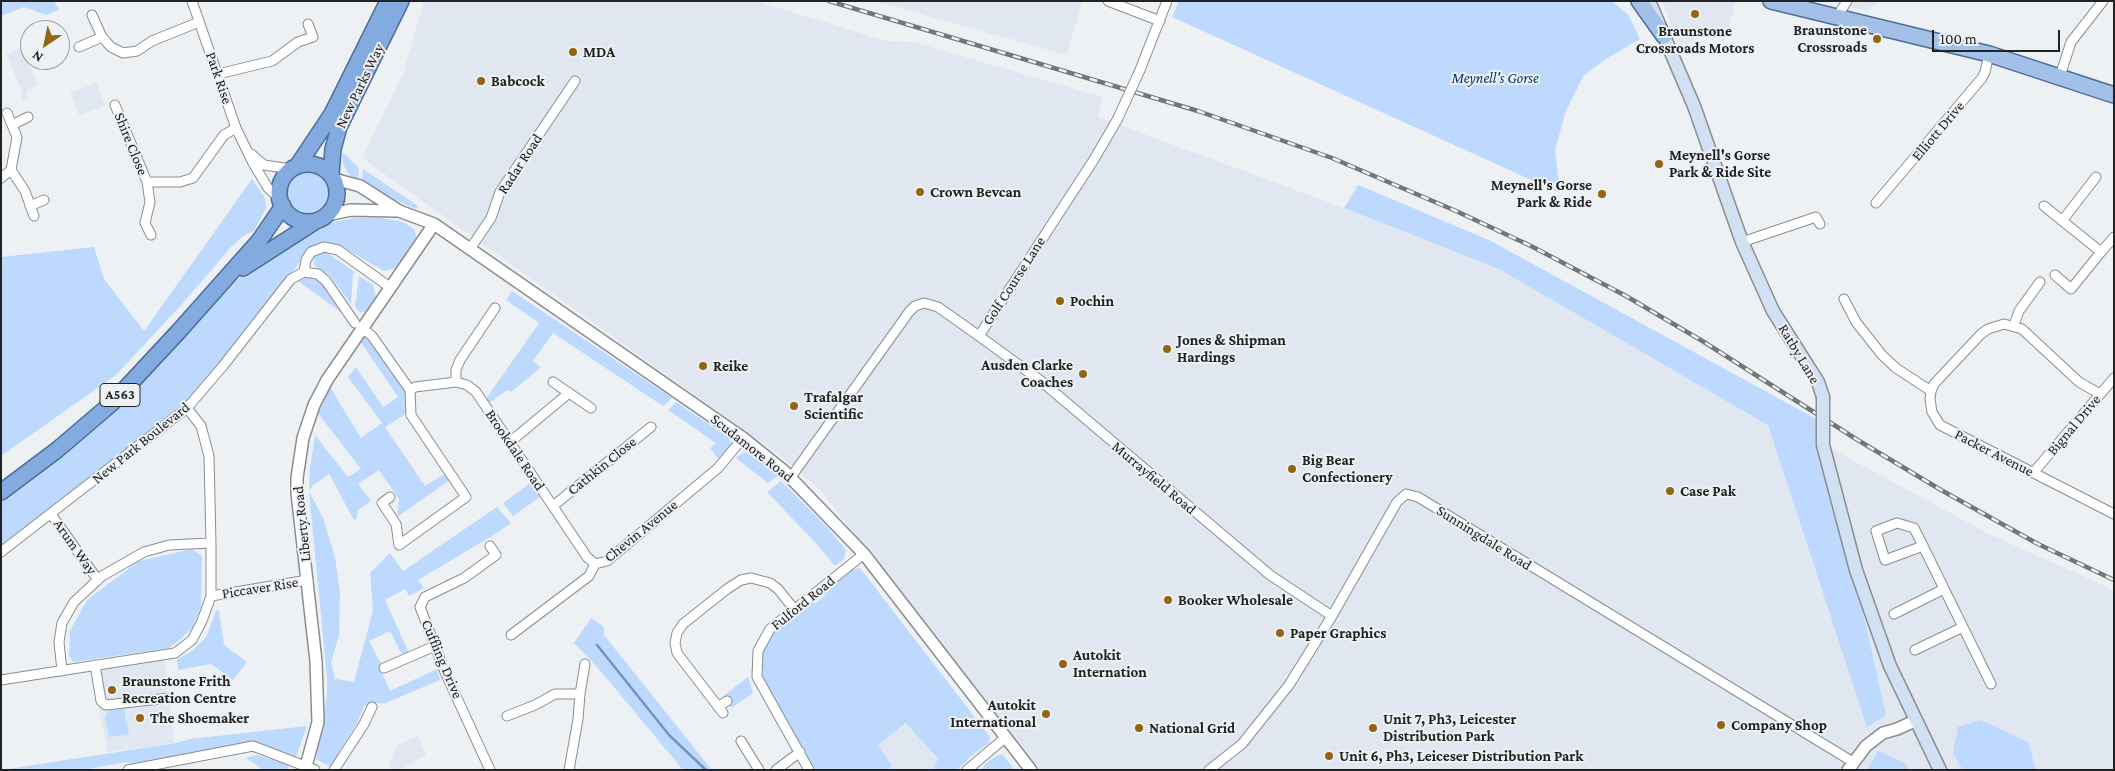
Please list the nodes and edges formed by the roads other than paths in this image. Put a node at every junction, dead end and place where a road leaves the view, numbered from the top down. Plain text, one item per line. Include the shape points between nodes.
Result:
1 (192, 1) edge
2 (388, 1) edge
3 (401, 1) edge
4 (1108, 1) edge
5 (1166, 1) edge
6 (1639, 1) edge
7 (1649, 1) edge
8 (1771, 1) edge
9 (1847, 1) edge
10 (2103, 1) edge
11 (92, 16) dead end
12 (1837, 17) junction
13 (1160, 21) junction
14 (199, 22) junction
15 (308, 24) dead end
16 (1664, 36) junction
17 (102, 37) junction
18 (79, 47) dead end
19 (1989, 54) junction
20 (218, 74) junction
21 (2060, 76) junction
22 (575, 81) dead end
23 (2114, 95) edge
24 (115, 105) dead end
25 (7, 113) dead end
26 (28, 116) dead end
27 (12, 125) junction
28 (236, 128) junction
29 (249, 153) junction
30 (294, 167) junction
31 (11, 170) junction
32 (332, 177) junction
33 (2096, 177) dead end
34 (1, 178) edge
35 (147, 182) junction
36 (44, 200) dead end
37 (282, 203) junction
38 (1876, 203) dead end
39 (30, 206) junction
40 (2044, 206) dead end
41 (399, 211) junction
42 (34, 216) dead end
43 (322, 217) junction
44 (2062, 221) junction
45 (434, 224) junction
46 (1820, 224) dead end
47 (151, 234) dead end
48 (2114, 237) edge
49 (1742, 242) junction
50 (470, 249) junction
51 (2101, 252) junction
52 (304, 272) junction
53 (2055, 275) dead end
54 (223, 282) junction
55 (2040, 282) dead end
56 (391, 288) junction
57 (1844, 300) dead end
58 (495, 308) dead end
59 (2014, 325) junction
60 (359, 326) junction
61 (978, 336) junction
62 (2114, 378) edge
63 (456, 382) junction
64 (553, 382) dead end
65 (410, 390) junction
66 (1931, 391) junction
67 (569, 393) junction
68 (2100, 394) junction
69 (187, 408) junction
70 (591, 408) dead end
71 (651, 426) dead end
72 (743, 438) junction
73 (510, 442) junction
74 (2033, 473) junction
75 (791, 477) junction
76 (1, 492) edge
77 (390, 497) dead end
78 (553, 506) junction
79 (51, 514) junction
80 (2114, 514) edge
81 (211, 543) junction
82 (490, 546) dead end
83 (1923, 546) junction
84 (1, 552) edge
85 (864, 554) junction
86 (595, 564) junction
87 (98, 580) junction
88 (308, 580) junction
89 (1944, 590) junction
90 (211, 596) junction
91 (794, 609) junction
92 (1894, 614) dead end
93 (1332, 616) junction
94 (1963, 627) junction
95 (511, 635) dead end
96 (435, 646) junction
97 (1915, 650) dead end
98 (585, 664) dead end
99 (95, 665) junction
100 (384, 668) dead end
101 (62, 671) junction
102 (1, 680) edge
103 (1991, 684) dead end
104 (580, 694) junction
105 (168, 698) dead end
106 (726, 701) dead end
107 (372, 707) dead end
108 (508, 716) dead end
109 (1915, 721) junction
110 (1006, 737) junction
111 (741, 741) dead end
112 (800, 752) junction
113 (1851, 766) edge
114 (309, 768) edge
115 (489, 769) edge
116 (128, 770) edge
117 (334, 770) edge
118 (569, 770) edge
119 (759, 770) edge
120 (776, 770) edge
121 (809, 770) edge
122 (967, 770) edge
123 (1031, 770) edge
124 (1209, 770) edge
125 (1940, 770) edge

1 - 14 street, Park Rise
2 - 30 highway, New Parks Way via 332,114
3 - 32 highway, New Parks Way via 339,127 333,149
4 - 13 street
5 - 13 street, Golf Course Lane
6 - 16 main road
7 - 16 main road, Ratby Lane
8 - 12 main road
9 - 12 street
10 - 21 street via 2071,42
11 - 17 street
12 - 19 main road
13 - 61 street, Golf Course Lane, bridge via 1117,120
14 - 17 street via 152,41 137,51 123,53
14 - 20 street, Park Rise
15 - 20 street via 313,37 298,42 272,61
16 - 49 main road, Ratby Lane via 1694,106
17 - 18 street
19 - 21 main road
19 - 38 street, Elliott Drive via 1982,78
20 - 28 street, Park Rise
21 - 23 main road
22 - 50 street, Radar Road via 500,192 491,218
24 - 35 street, Shire Close
25 - 27 street
26 - 27 street
27 - 31 street via 17,137
28 - 29 street, Park Rise
28 - 35 street, Shire Close via 224,135 193,178 180,182
29 - 30 street via 264,165
29 - 37 street, Park Rise via 268,188
30 - 32 highway via 316,165
30 - 37 highway via 281,183
31 - 34 street
31 - 39 street via 25,191
32 - 41 street, Scudamore Road via 360,186
32 - 43 highway via 337,186 336,202
33 - 44 street
35 - 47 street, Shire Close via 150,202 145,223
36 - 39 street
37 - 43 highway via 294,218 309,221
37 - 54 highway, A563 via 259,241
39 - 42 street
40 - 44 street
41 - 43 street, Scudamore Road via 351,210
41 - 45 street, Scudamore Road
43 - 54 highway, A563
44 - 51 street
45 - 50 street, Scudamore Road
45 - 56 street, Liberty Road
46 - 49 street via 1816,216
48 - 51 street
49 - 109 main road, Ratby Lane, bridge via 1773,311 1818,382 1823,397 1823,445 1856,570 1890,666
50 - 72 street, Scudamore Road
51 - 53 street via 2072,289
52 - 56 street, New Park Boulevard via 311,252 324,247 338,250
52 - 60 street via 318,274 326,281
52 - 69 street, New Park Boulevard via 291,278
54 - 76 highway, A563 via 112,403
55 - 59 street via 2019,311
56 - 60 street, Liberty Road
57 - 66 street via 1856,322 1882,355
58 - 63 street via 460,360
59 - 66 street via 2004,324 1988,329 1934,384
59 - 68 street via 2080,382
60 - 65 street via 372,336
60 - 88 street, Liberty Road via 314,405 302,438 297,493
61 - 75 street, Golf Course Lane via 938,307 924,303 915,306
61 - 93 street, Murrayfield Road via 1041,381 1270,575
62 - 68 street, Bignal Drive
63 - 65 street
63 - 73 street, Brookdale Road via 476,392
64 - 67 street
65 - 77 street via 411,414 466,497 399,545 396,524 382,502
66 - 74 street, Packer Avenue via 1932,412 1940,425
67 - 70 street
67 - 73 street
68 - 74 street, Bignal Drive
69 - 79 street, New Park Boulevard
69 - 81 street via 201,426 209,456
71 - 78 street, Cathkin Close
72 - 75 street, Scudamore Road
72 - 86 street, Chevin Avenue via 718,468 607,561
73 - 78 street, Brookdale Road
74 - 80 street, Packer Avenue
75 - 85 street, Scudamore Road
78 - 86 street, Brookdale Road
79 - 84 street, New Park Boulevard
79 - 87 street, Arum Way
81 - 87 street via 169,545 144,552
81 - 90 street
82 - 96 street, Cuffling Drive via 496,555 464,578 425,597 420,607
83 - 83 street via 1885,560 1876,531 1896,523 1914,528
83 - 89 street
85 - 91 street, Fulford Road
85 - 110 street, Scudamore Road
86 - 95 street, Chevin Avenue via 589,576
87 - 101 street via 74,602 62,623 59,642
88 - 90 street, Piccaver Rise
88 - 114 street, Liberty Road via 318,722
89 - 92 street
89 - 94 street
90 - 99 street via 192,640 175,653
91 - 106 street via 770,582 751,578 726,589 683,624 678,633 677,653 721,710
91 - 112 street, Fulford Road via 770,628 758,651 757,677
93 - 113 street, Sunningdale Road via 1397,502 1401,497 1412,494
93 - 124 street, Sunningdale Road via 1289,685 1242,744
94 - 97 street
94 - 103 street
96 - 100 street
96 - 115 street, Cuffling Drive
98 - 104 street
99 - 101 street
99 - 105 street via 101,701 106,705
101 - 102 street
104 - 108 street via 556,694
104 - 118 street
107 - 117 street
109 - 113 street via 1883,733 1866,746
109 - 125 main road, Ratby Lane
110 - 122 street
110 - 123 street, Scudamore Road
111 - 119 street
112 - 120 street
112 - 121 street, Fulford Road
114 - 116 street via 252,746

